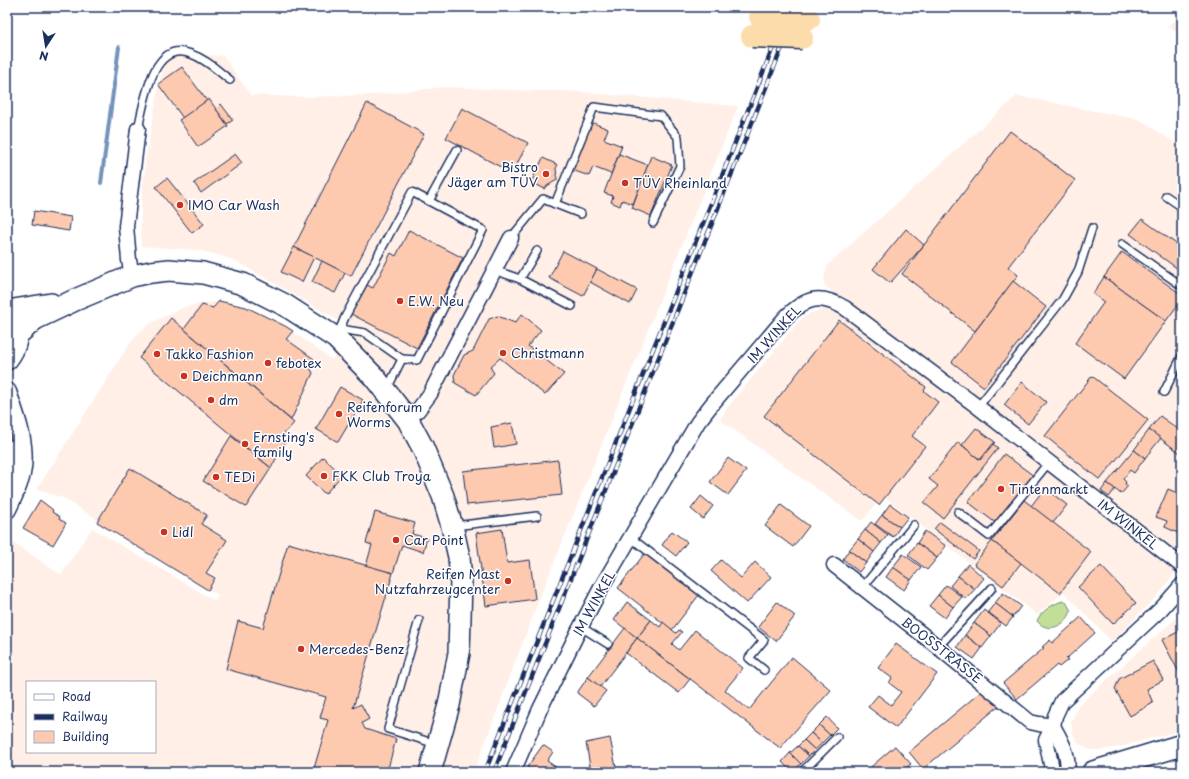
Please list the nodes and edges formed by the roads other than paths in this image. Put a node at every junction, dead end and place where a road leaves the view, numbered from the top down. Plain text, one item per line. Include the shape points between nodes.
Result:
1 (756, 26) dead end
2 (805, 28) dead end
3 (230, 80) dead end
4 (138, 129) joint
5 (457, 150) dead end
6 (1166, 196) dead end
7 (429, 201) junction
8 (555, 204) junction
9 (1182, 207) edge
10 (581, 214) dead end
11 (653, 224) dead end
12 (1092, 228) dead end
13 (511, 238) joint
14 (1122, 244) dead end
15 (536, 251) dead end
16 (494, 270) junction
17 (132, 276) junction
18 (520, 279) junction
19 (1182, 286) edge
20 (75, 300) junction
21 (572, 306) dead end
22 (7, 311) edge
23 (338, 333) junction
24 (17, 335) junction
25 (1182, 356) edge
26 (7, 359) edge
27 (402, 359) junction
28 (386, 391) junction
29 (7, 392) edge
30 (1164, 392) dead end
31 (978, 407) junction
32 (408, 420) junction
33 (7, 449) edge
34 (1048, 462) junction
35 (7, 490) edge
36 (7, 509) edge
37 (958, 512) dead end
38 (537, 516) dead end
39 (452, 526) junction
40 (914, 526) dead end
41 (631, 538) junction
42 (834, 566) dead end
43 (1182, 566) edge
44 (1182, 585) edge
45 (862, 588) junction
46 (992, 588) dead end
47 (419, 620) dead end
48 (581, 627) junction
49 (608, 644) dead end
50 (938, 647) junction
51 (764, 670) dead end
52 (1053, 726) junction
53 (836, 737) dead end
54 (438, 745) junction
55 (1182, 745) edge
56 (430, 772) edge
57 (513, 772) edge
58 (802, 772) edge
59 (1056, 772) edge
60 (1067, 772) edge
61 (1093, 772) edge

1 - 2 highway, bridge
3 - 4 lane via 190,53 170,53 158,64 153,75
4 - 17 street via 126,226
5 - 7 lane
6 - 9 lane
7 - 23 lane via 412,192 344,317
7 - 27 lane via 483,230 417,360
8 - 10 lane
8 - 11 lane via 594,107 661,116 678,137 680,166
8 - 13 lane via 544,199
12 - 31 lane via 1078,272 1062,299
13 - 16 street
14 - 19 lane
15 - 18 lane
16 - 18 lane
16 - 32 street via 430,394
17 - 20 main road
17 - 23 main road via 176,270 224,278 285,304
18 - 21 lane
20 - 22 main road
20 - 24 main road via 35,319
22 - 24 main road via 16,326
23 - 27 lane via 365,333
23 - 28 main road
24 - 26 main road
25 - 30 lane
27 - 28 lane
28 - 32 main road
29 - 36 street via 22,444 22,459 21,474
31 - 34 street, IM WINKEL
31 - 41 street, IM WINKEL via 845,308 819,299 803,302 785,318 698,422
32 - 39 main road via 433,471
33 - 35 street via 10,474
34 - 37 lane via 989,536
34 - 43 street, IM WINKEL
38 - 39 lane
39 - 54 main road via 461,581 459,653 455,681
40 - 45 lane
41 - 48 street, IM WINKEL
41 - 51 lane via 764,640 749,658
42 - 45 street, BOOSSTRASSE
44 - 52 street via 1161,609 1062,701
45 - 50 street, BOOSSTRASSE
46 - 50 lane
47 - 54 lane via 388,729
48 - 49 lane
48 - 57 street, IM WINKEL via 540,709
50 - 52 street, BOOSSTRASSE via 1030,722
52 - 59 street via 1046,740 1052,769
52 - 60 street via 1062,740 1068,764
53 - 58 lane
54 - 56 main road
55 - 61 main road via 1133,763

